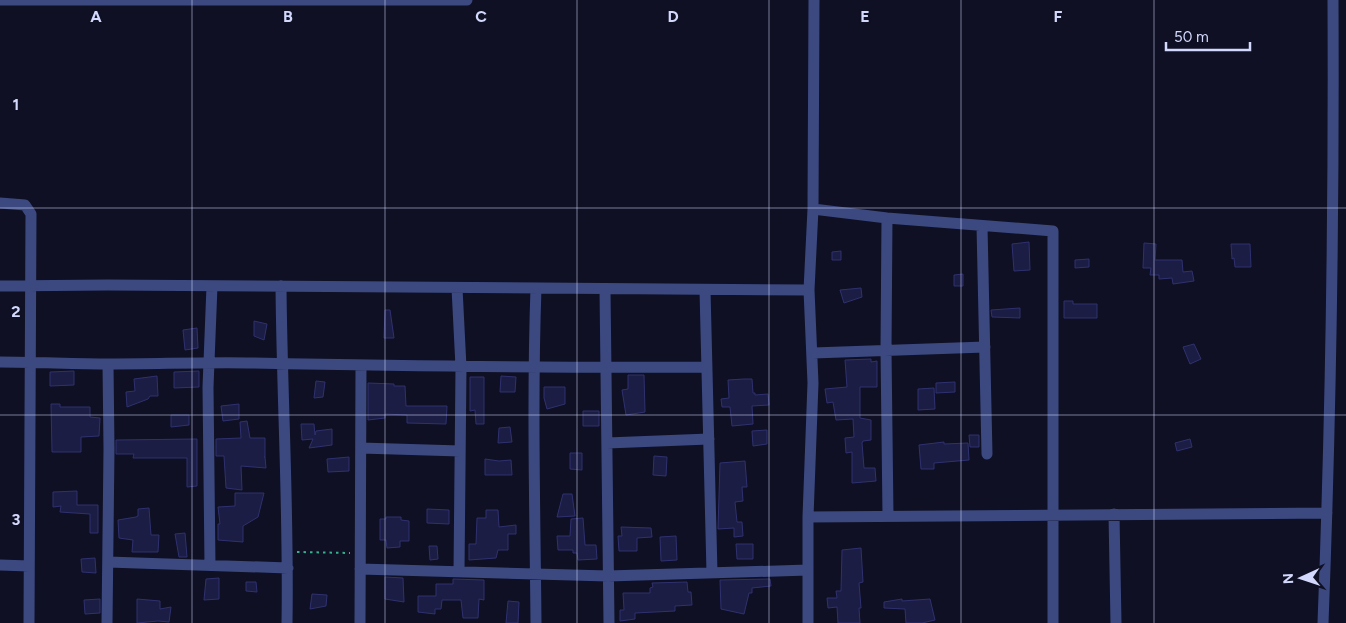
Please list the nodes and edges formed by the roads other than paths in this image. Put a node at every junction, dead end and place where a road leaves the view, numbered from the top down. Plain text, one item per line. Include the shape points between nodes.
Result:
1 (0, 0) edge
2 (36, 0) edge
3 (103, 0) edge
4 (170, 0) edge
5 (264, 0) edge
6 (333, 0) edge
7 (408, 0) edge
8 (467, 0) edge
9 (814, 0) edge
10 (1333, 0) edge
11 (0, 203) edge
12 (813, 210) junction
13 (887, 218) junction
14 (982, 226) junction
15 (0, 286) edge
16 (31, 286) junction
17 (212, 286) junction
18 (281, 286) junction
19 (457, 288) junction
20 (536, 288) junction
21 (605, 289) junction
22 (705, 290) junction
23 (809, 290) junction
24 (985, 347) junction
25 (886, 350) junction
26 (813, 353) junction
27 (0, 362) edge
28 (30, 362) junction
29 (209, 363) junction
30 (108, 364) junction
31 (282, 364) junction
32 (361, 366) junction
33 (533, 366) junction
34 (461, 367) junction
35 (707, 367) junction
36 (606, 368) junction
37 (709, 439) junction
38 (607, 443) junction
39 (360, 448) junction
40 (460, 451) junction
41 (987, 454) dead end
42 (1327, 513) junction
43 (1054, 514) junction
44 (1114, 514) junction
45 (888, 516) junction
46 (808, 517) junction
47 (108, 562) junction
48 (0, 565) edge
49 (29, 566) junction
50 (210, 566) junction
51 (288, 568) junction
52 (360, 569) junction
53 (808, 570) junction
54 (459, 572) junction
55 (712, 573) junction
56 (536, 574) junction
57 (608, 576) junction
58 (29, 623) edge
59 (107, 623) edge
60 (286, 623) edge
61 (360, 623) edge
62 (536, 623) edge
63 (609, 623) edge
64 (808, 623) edge
65 (1053, 623) edge
66 (1116, 623) edge
67 (1323, 623) edge

1 - 2 street
2 - 3 street
3 - 4 street
4 - 5 street
5 - 6 street
6 - 7 street
7 - 8 street
9 - 12 street
10 - 42 street via 1334,138
11 - 16 street via 26,205 31,214
12 - 13 street
12 - 23 street
13 - 14 street
13 - 25 street
14 - 24 street
14 - 43 street via 1053,231
15 - 16 street
16 - 17 street
16 - 28 street
17 - 18 street
17 - 29 street
18 - 19 street
18 - 31 street
19 - 20 street
19 - 34 street
20 - 21 street
20 - 33 street
21 - 22 street
21 - 36 street
22 - 23 street
22 - 35 street
23 - 26 street
24 - 25 street
24 - 41 street
25 - 26 street
25 - 45 street
26 - 46 street
27 - 28 street
28 - 30 street
28 - 49 street
29 - 30 street
29 - 31 street
29 - 50 street
30 - 47 street
31 - 32 street
31 - 51 street
32 - 34 street
32 - 39 street
33 - 34 street
33 - 36 street
33 - 56 street
34 - 40 street
35 - 36 street
35 - 37 street
36 - 38 street
37 - 38 street
37 - 55 street
38 - 57 street
39 - 40 street
39 - 52 street
40 - 54 street
42 - 44 street
42 - 67 street
43 - 44 street
43 - 45 street
43 - 65 street
44 - 66 street
45 - 46 street
46 - 53 street
47 - 50 street
47 - 59 street
48 - 49 street
49 - 58 street
50 - 51 street
51 - 60 street
52 - 54 street
52 - 61 street
53 - 55 street
53 - 64 street
54 - 56 street
55 - 57 street
56 - 57 street
56 - 62 street
57 - 63 street

